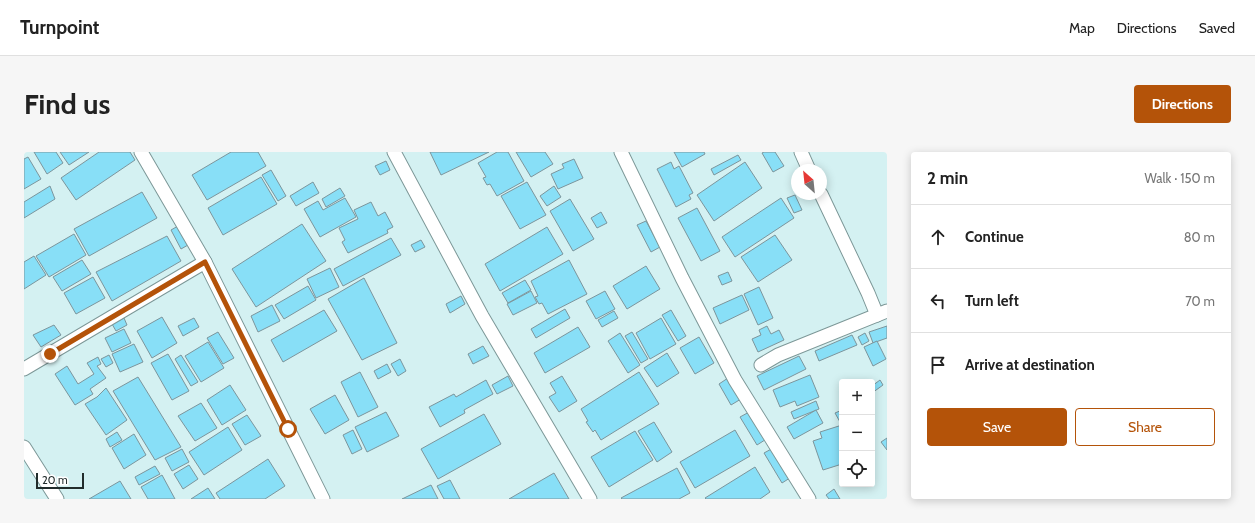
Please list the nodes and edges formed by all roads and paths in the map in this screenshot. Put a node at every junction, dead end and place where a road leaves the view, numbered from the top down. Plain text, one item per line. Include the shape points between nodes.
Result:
1 (141, 152) edge
2 (394, 152) edge
3 (621, 152) edge
4 (801, 152) edge
5 (806, 164) edge
6 (824, 200) edge
7 (205, 262) junction
8 (882, 313) edge
9 (761, 365) dead end
10 (24, 369) edge
11 (24, 447) edge
12 (57, 499) edge
13 (323, 499) edge
14 (590, 499) edge
15 (809, 499) edge

1 - 7 street
2 - 14 street via 482,316
3 - 15 street via 735,380
4 - 5 street
6 - 8 street via 868,293
7 - 10 street
7 - 13 street
8 - 9 street via 778,355
11 - 12 street

